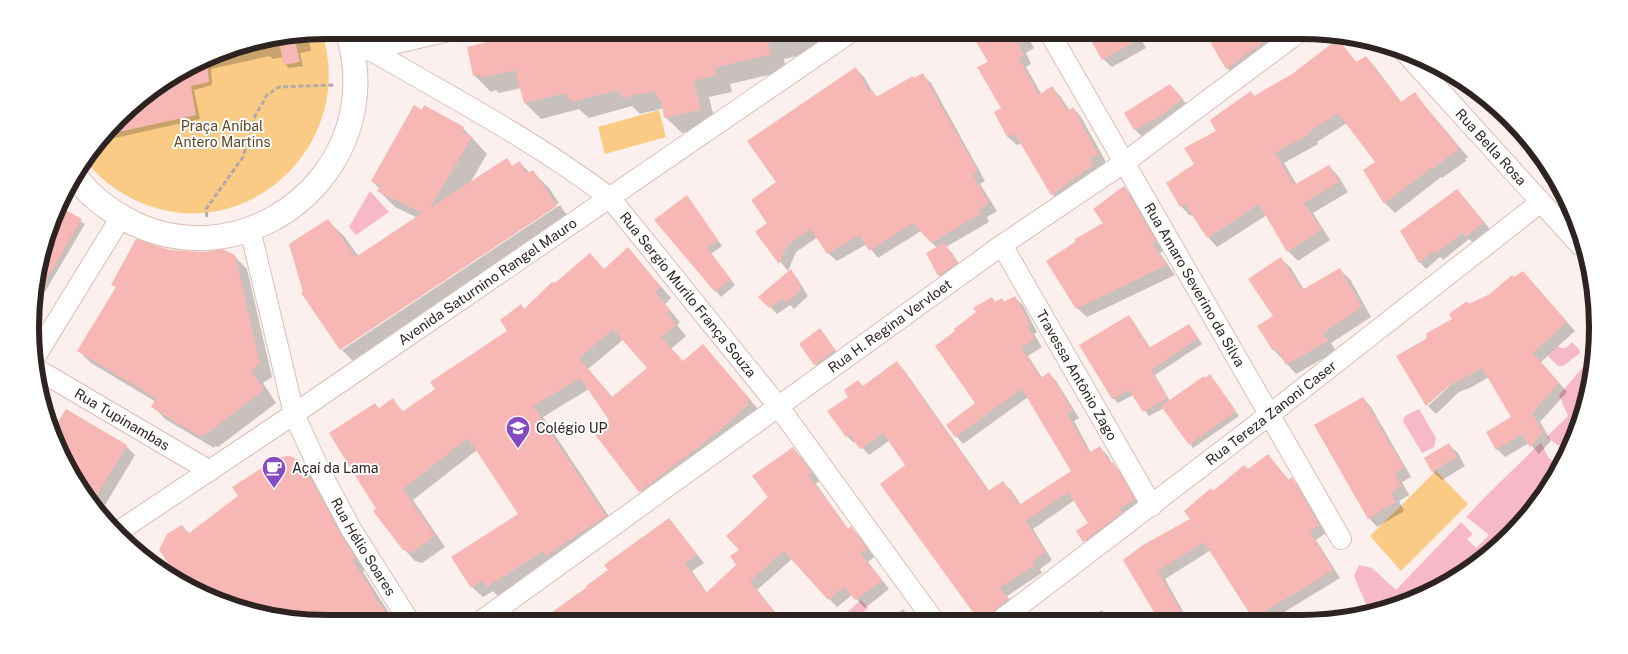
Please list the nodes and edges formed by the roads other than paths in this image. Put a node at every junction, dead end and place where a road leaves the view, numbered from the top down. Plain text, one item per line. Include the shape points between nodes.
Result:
1 (383, 39) edge
2 (841, 39) edge
3 (1053, 39) edge
4 (1290, 39) edge
5 (356, 43) edge
6 (1414, 62) edge
7 (1125, 162) junction
8 (79, 180) edge
9 (610, 198) junction
10 (1541, 202) junction
11 (121, 217) junction
12 (250, 229) junction
13 (1576, 240) edge
14 (1002, 245) junction
15 (39, 350) edge
16 (42, 372) edge
17 (778, 406) junction
18 (294, 414) junction
19 (1269, 415) junction
20 (210, 471) junction
21 (1152, 506) junction
22 (121, 529) edge
23 (1341, 539) dead end
24 (405, 615) edge
25 (489, 615) edge
26 (930, 615) edge
27 (1007, 615) edge

1 - 5 street
2 - 9 street, Avenida Saturnino Rangel Mauro
3 - 7 street, Rua Amaro Severino da Silva
4 - 7 street, Rua H. Regina Vervloet
5 - 9 street, Rua Sergio Murilo França Souza via 530,143
5 - 12 street via 354,108 338,153 310,192 272,220
6 - 10 street, Rua Bella Rosa
7 - 14 street, Rua H. Regina Vervloet
7 - 19 street, Rua Amaro Severino da Silva
8 - 11 street via 97,200
9 - 17 street, Rua Sergio Murilo França Souza
9 - 18 street, Avenida Saturnino Rangel Mauro
10 - 13 street, Rua Bella Rosa
10 - 19 street, Rua Tereza Zanoni Caser
11 - 12 street via 142,227 187,238 210,238
11 - 15 street
12 - 18 street, Rua Hélio Soares
14 - 17 street, Rua H. Regina Vervloet
14 - 21 street, Travessa Antônio Zago
16 - 20 street, Rua Tupinambas
17 - 25 street, Rua H. Regina Vervloet
17 - 26 street, Rua Sergio Murilo França Souza
18 - 20 street, Avenida Saturnino Rangel Mauro
18 - 24 street, Rua Hélio Soares via 351,529
19 - 21 street, Rua Tereza Zanoni Caser
19 - 23 street, Rua Amaro Severino da Silva
20 - 22 street, Avenida Saturnino Rangel Mauro
21 - 27 street, Rua Tereza Zanoni Caser

